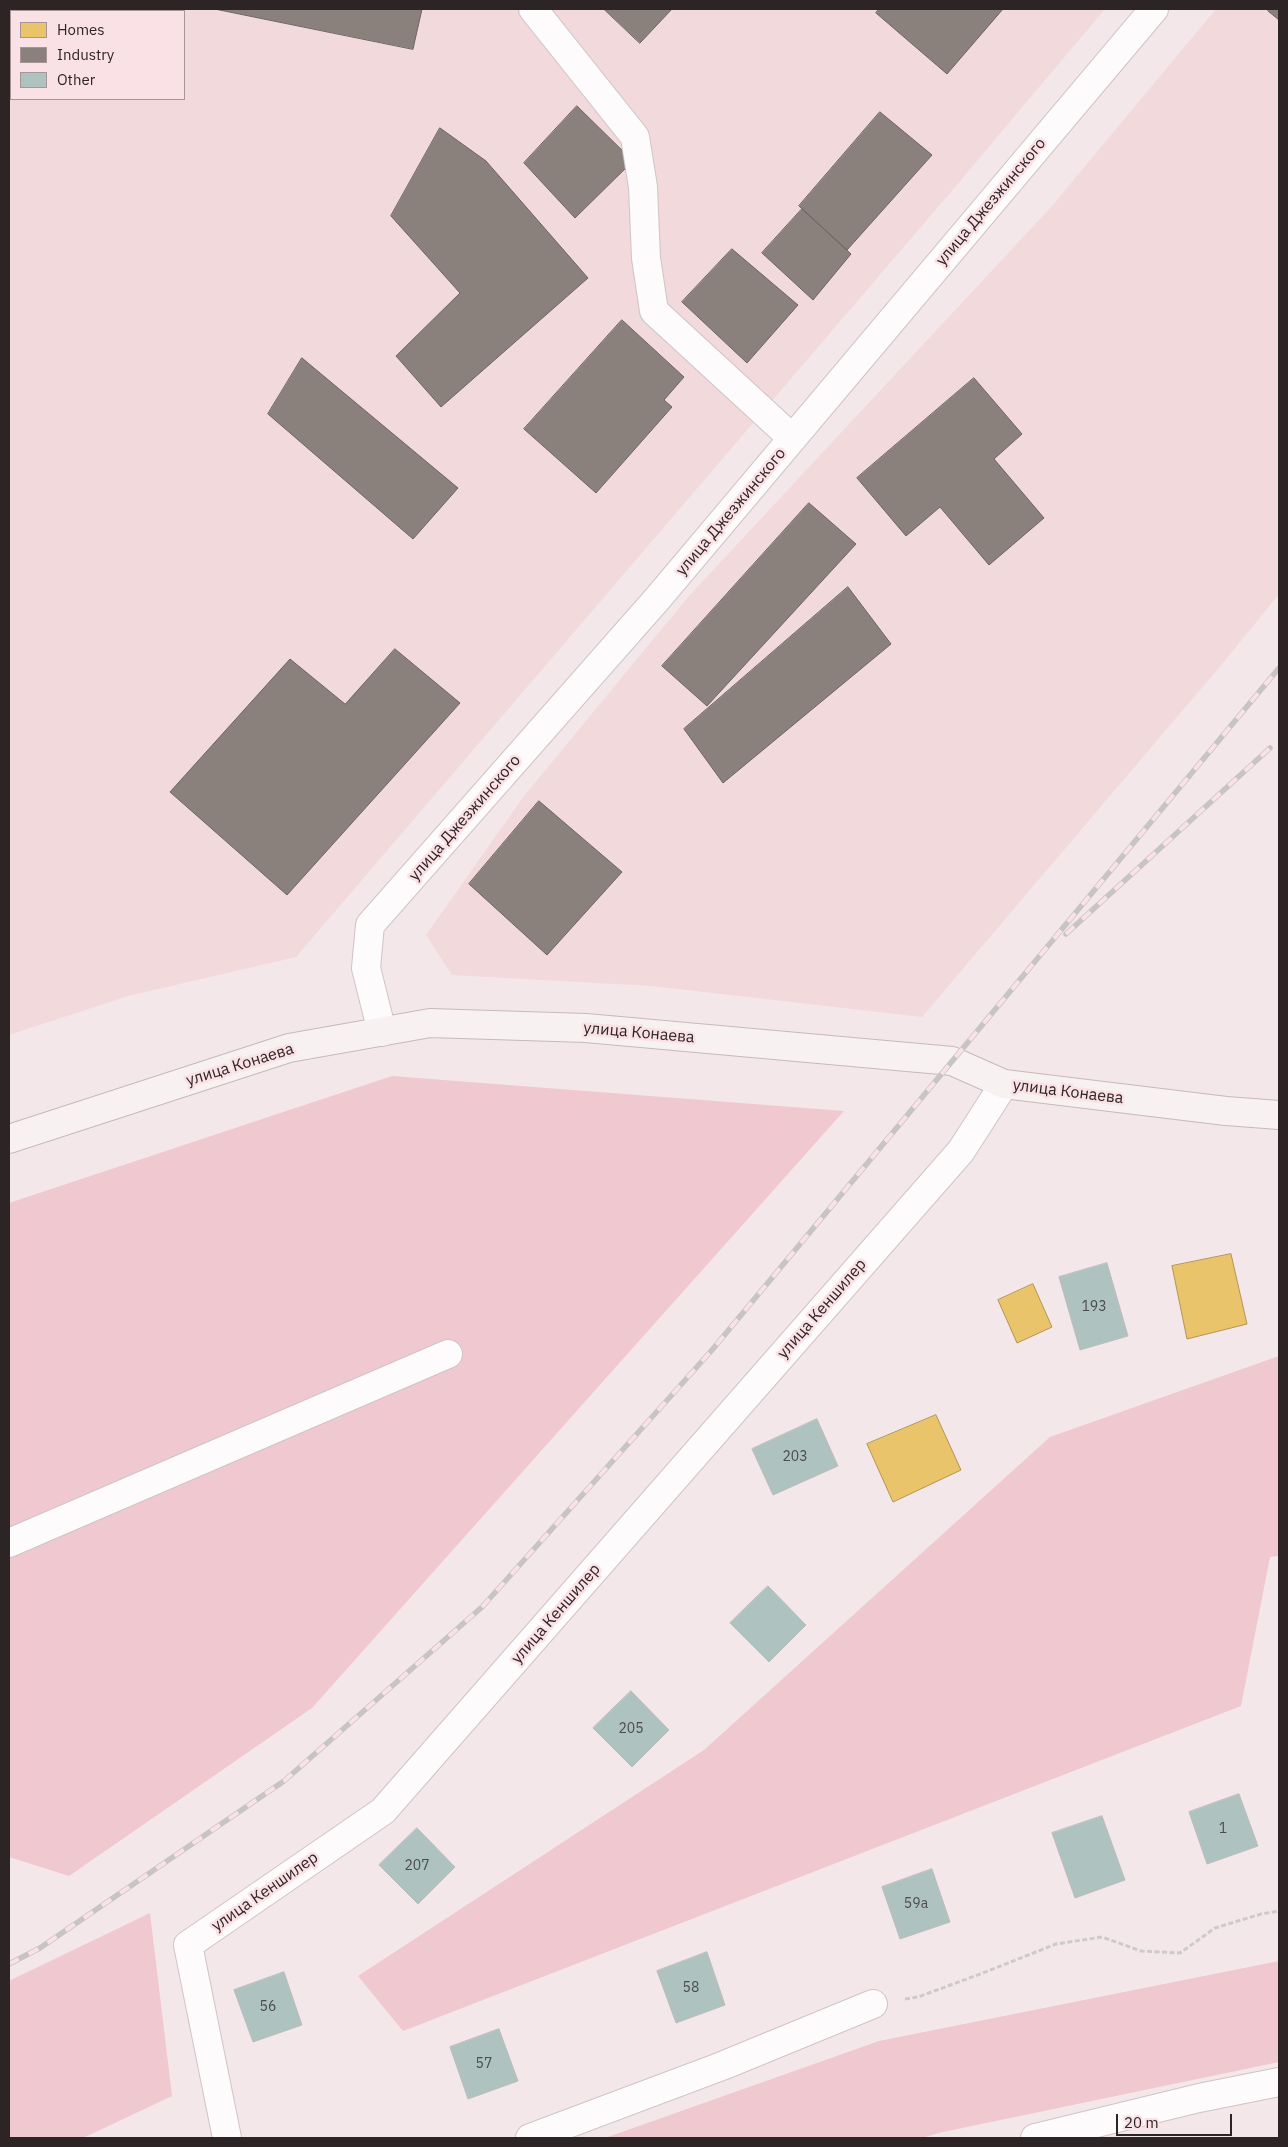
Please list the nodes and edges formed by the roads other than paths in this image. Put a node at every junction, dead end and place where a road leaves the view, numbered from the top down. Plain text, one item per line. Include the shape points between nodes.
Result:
1 (533, 9) edge
2 (1154, 9) edge
3 (792, 438) junction
4 (382, 1032) junction
5 (1004, 1084) junction
6 (1279, 1115) edge
7 (9, 1139) edge
8 (448, 1354) dead end
9 (9, 1544) edge
10 (873, 2004) road end
11 (1279, 2082) edge
12 (227, 2138) edge
13 (530, 2138) edge
14 (1035, 2138) edge

1 - 3 street via 635,137 643,187 646,258 654,311
2 - 3 street, улица Джезжинского
3 - 4 street, улица Джезжинского via 658,598 370,925 366,968
4 - 5 main road, улица Конаева via 430,1023 586,1028 952,1061
4 - 7 main road, улица Конаева via 289,1048
5 - 6 main road, улица Конаева
5 - 12 street, улица Кеншилер via 961,1151 383,1811 188,1945
8 - 9 street
10 - 13 street via 722,2066
11 - 14 street

